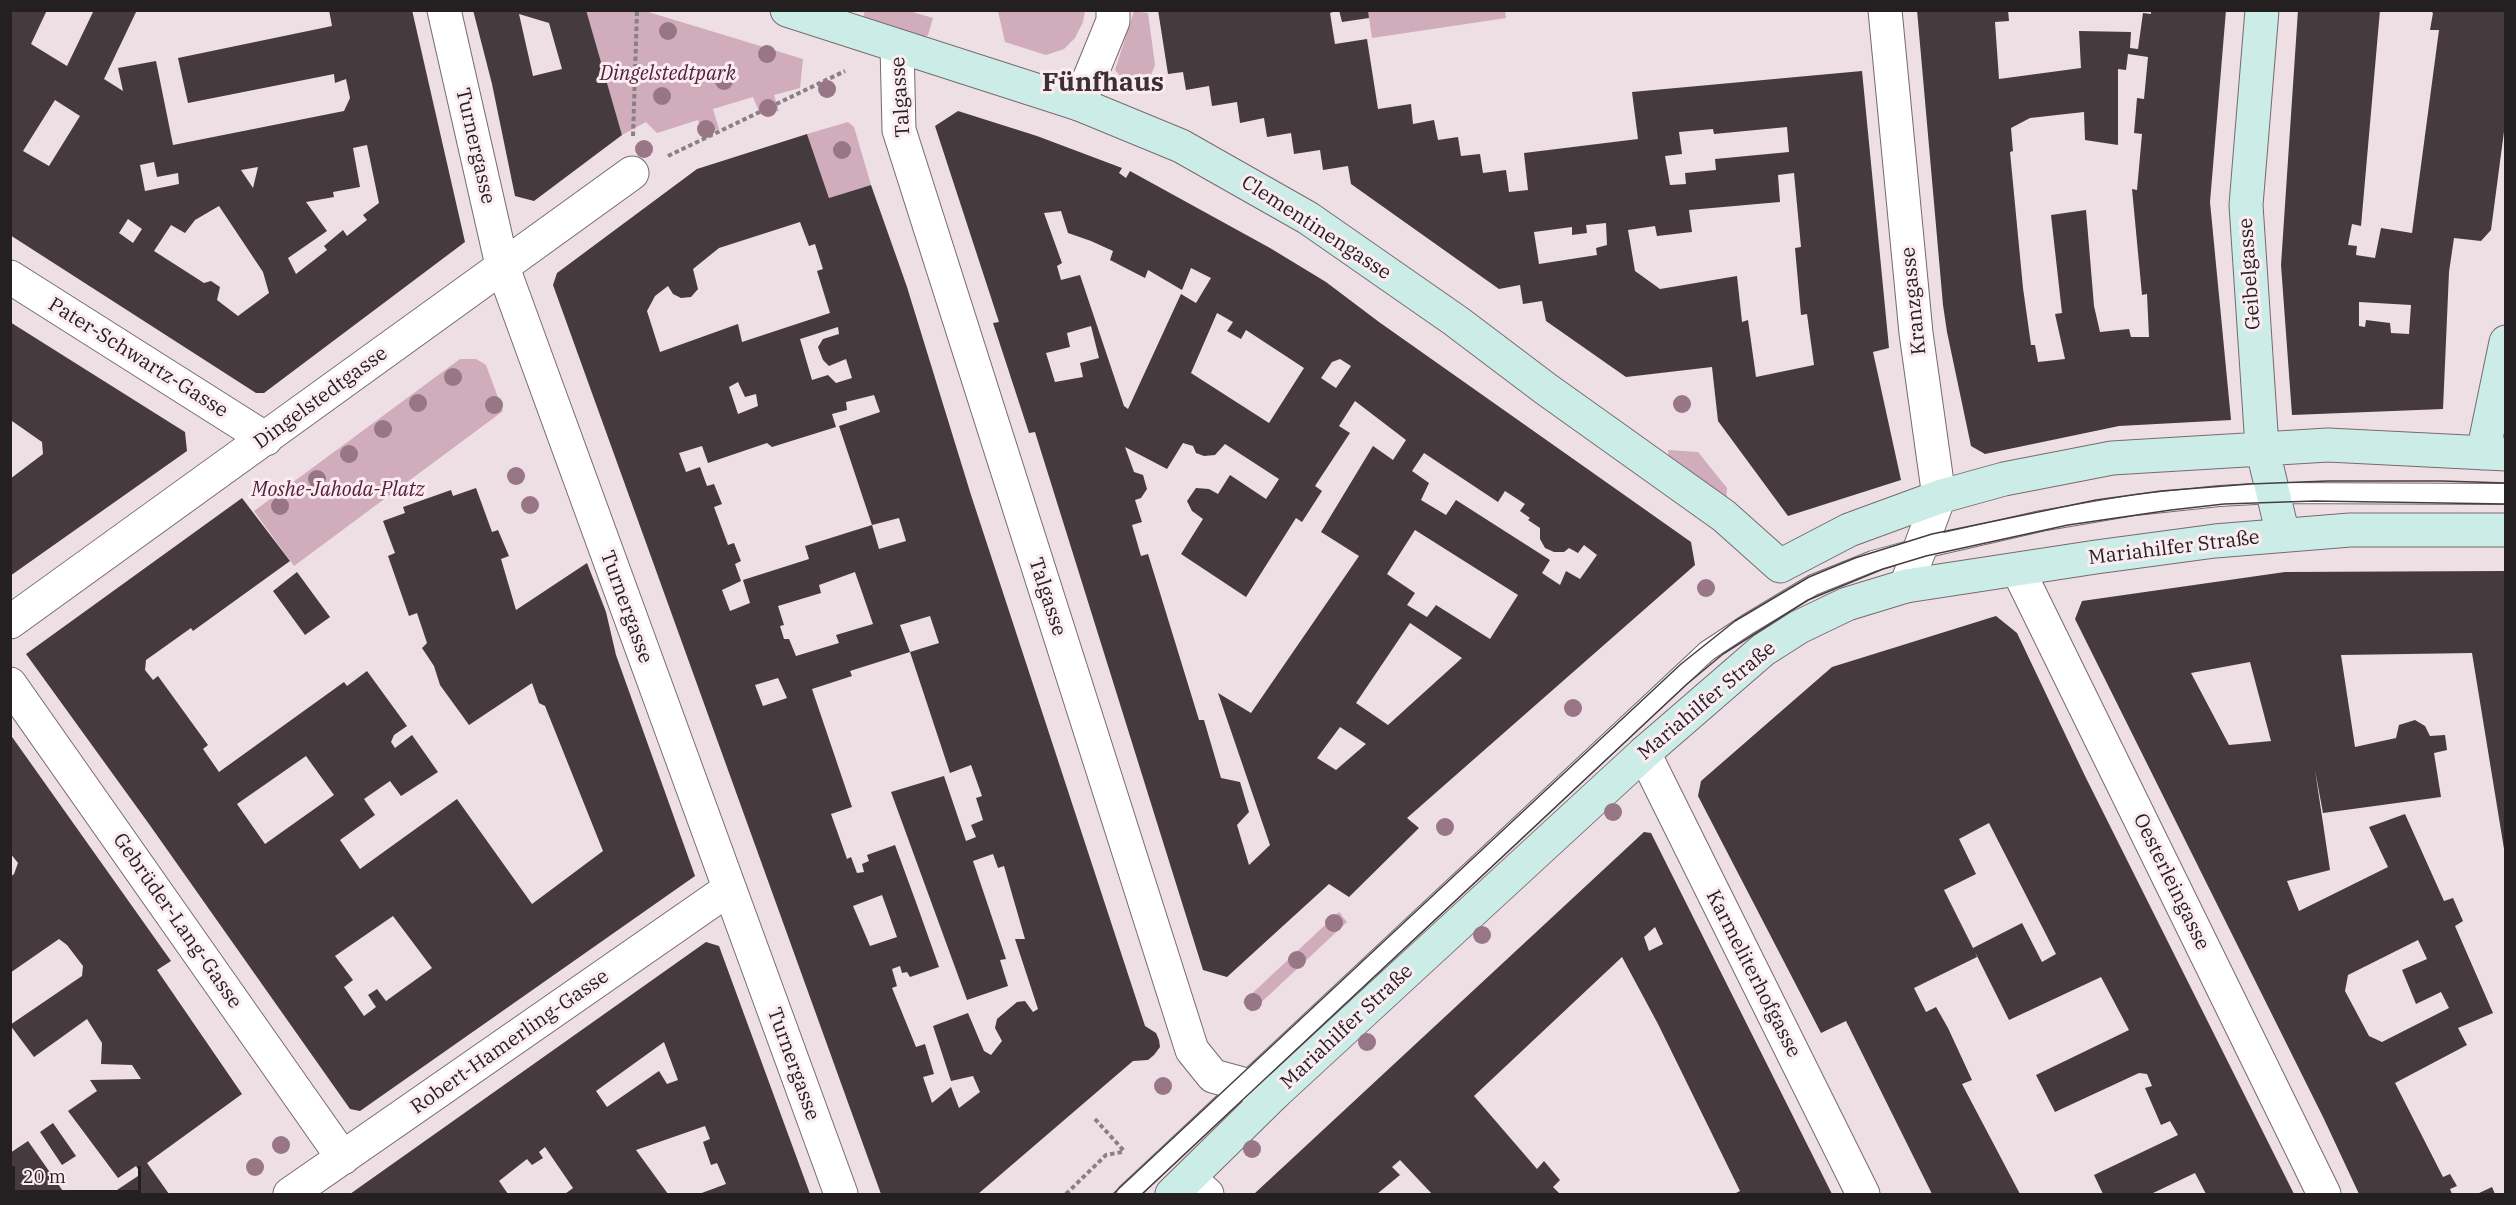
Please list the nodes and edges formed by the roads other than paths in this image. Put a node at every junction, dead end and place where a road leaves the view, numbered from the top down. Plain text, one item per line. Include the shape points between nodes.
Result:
1 (444, 10) edge
2 (787, 10) edge
3 (1113, 10) edge
4 (1885, 10) edge
5 (2262, 10) edge
6 (897, 46) junction
7 (1079, 104) junction
8 (632, 173) road end
9 (502, 266) junction
10 (10, 277) edge
11 (2505, 342) edge
12 (266, 439) junction
13 (2262, 447) junction
14 (2494, 454) edge
15 (2273, 493) junction
16 (2505, 494) edge
17 (1939, 496) junction
18 (2505, 530) edge
19 (2283, 535) junction
20 (1920, 549) junction
21 (2018, 570) junction
22 (1906, 586) junction
23 (10, 622) edge
24 (10, 684) edge
25 (1644, 753) junction
26 (729, 890) junction
27 (1244, 1084) junction
28 (1275, 1093) junction
29 (344, 1158) junction
30 (1189, 1189) edge
31 (290, 1194) edge
32 (841, 1194) edge
33 (1127, 1194) edge
34 (1863, 1194) edge
35 (2324, 1194) edge

1 - 9 street, Turnergasse
2 - 6 street, Clementinengasse
3 - 7 street via 1113,21
4 - 17 street, Kranzgasse via 1916,333
5 - 13 street, Geibelgasse via 2246,206
6 - 7 street, Clementinengasse
6 - 27 street, Talgasse via 899,130 1192,1050 1213,1076
7 - 17 street, Clementinengasse via 1181,146 1308,218 1724,516 1780,566 1849,530
8 - 9 street, Dingelstedtgasse
9 - 12 street, Dingelstedtgasse
9 - 26 street, Turnergasse
10 - 12 street, Pater-Schwartz-Gasse
11 - 14 street
12 - 23 street, Dingelstedtgasse
13 - 14 street via 2328,445
13 - 15 street, Geibelgasse
13 - 17 street via 2112,458
15 - 16 lane
15 - 19 street, Geibelgasse
15 - 20 lane via 2135,505 2041,521
17 - 20 street, Kranzgasse
18 - 19 street, Mariahilfer Straße via 2350,530
19 - 21 street, Mariahilfer Straße
20 - 22 street, Kranzgasse
20 - 27 lane via 1873,561 1813,585 1707,651
21 - 22 street, Mariahilfer Straße
21 - 35 street, Oesterleingasse
22 - 25 street, Mariahilfer Straße via 1847,604 1799,627 1763,650
24 - 29 street, Gebrüder-Lang-Gasse
25 - 28 street, Mariahilfer Straße
25 - 34 street, Karmeliterhofgasse
26 - 29 street, Robert-Hamerling-Gasse
26 - 32 street, Turnergasse
27 - 28 street, Talgasse
27 - 33 lane
28 - 30 street, Mariahilfer Straße
29 - 31 street, Robert-Hamerling-Gasse

